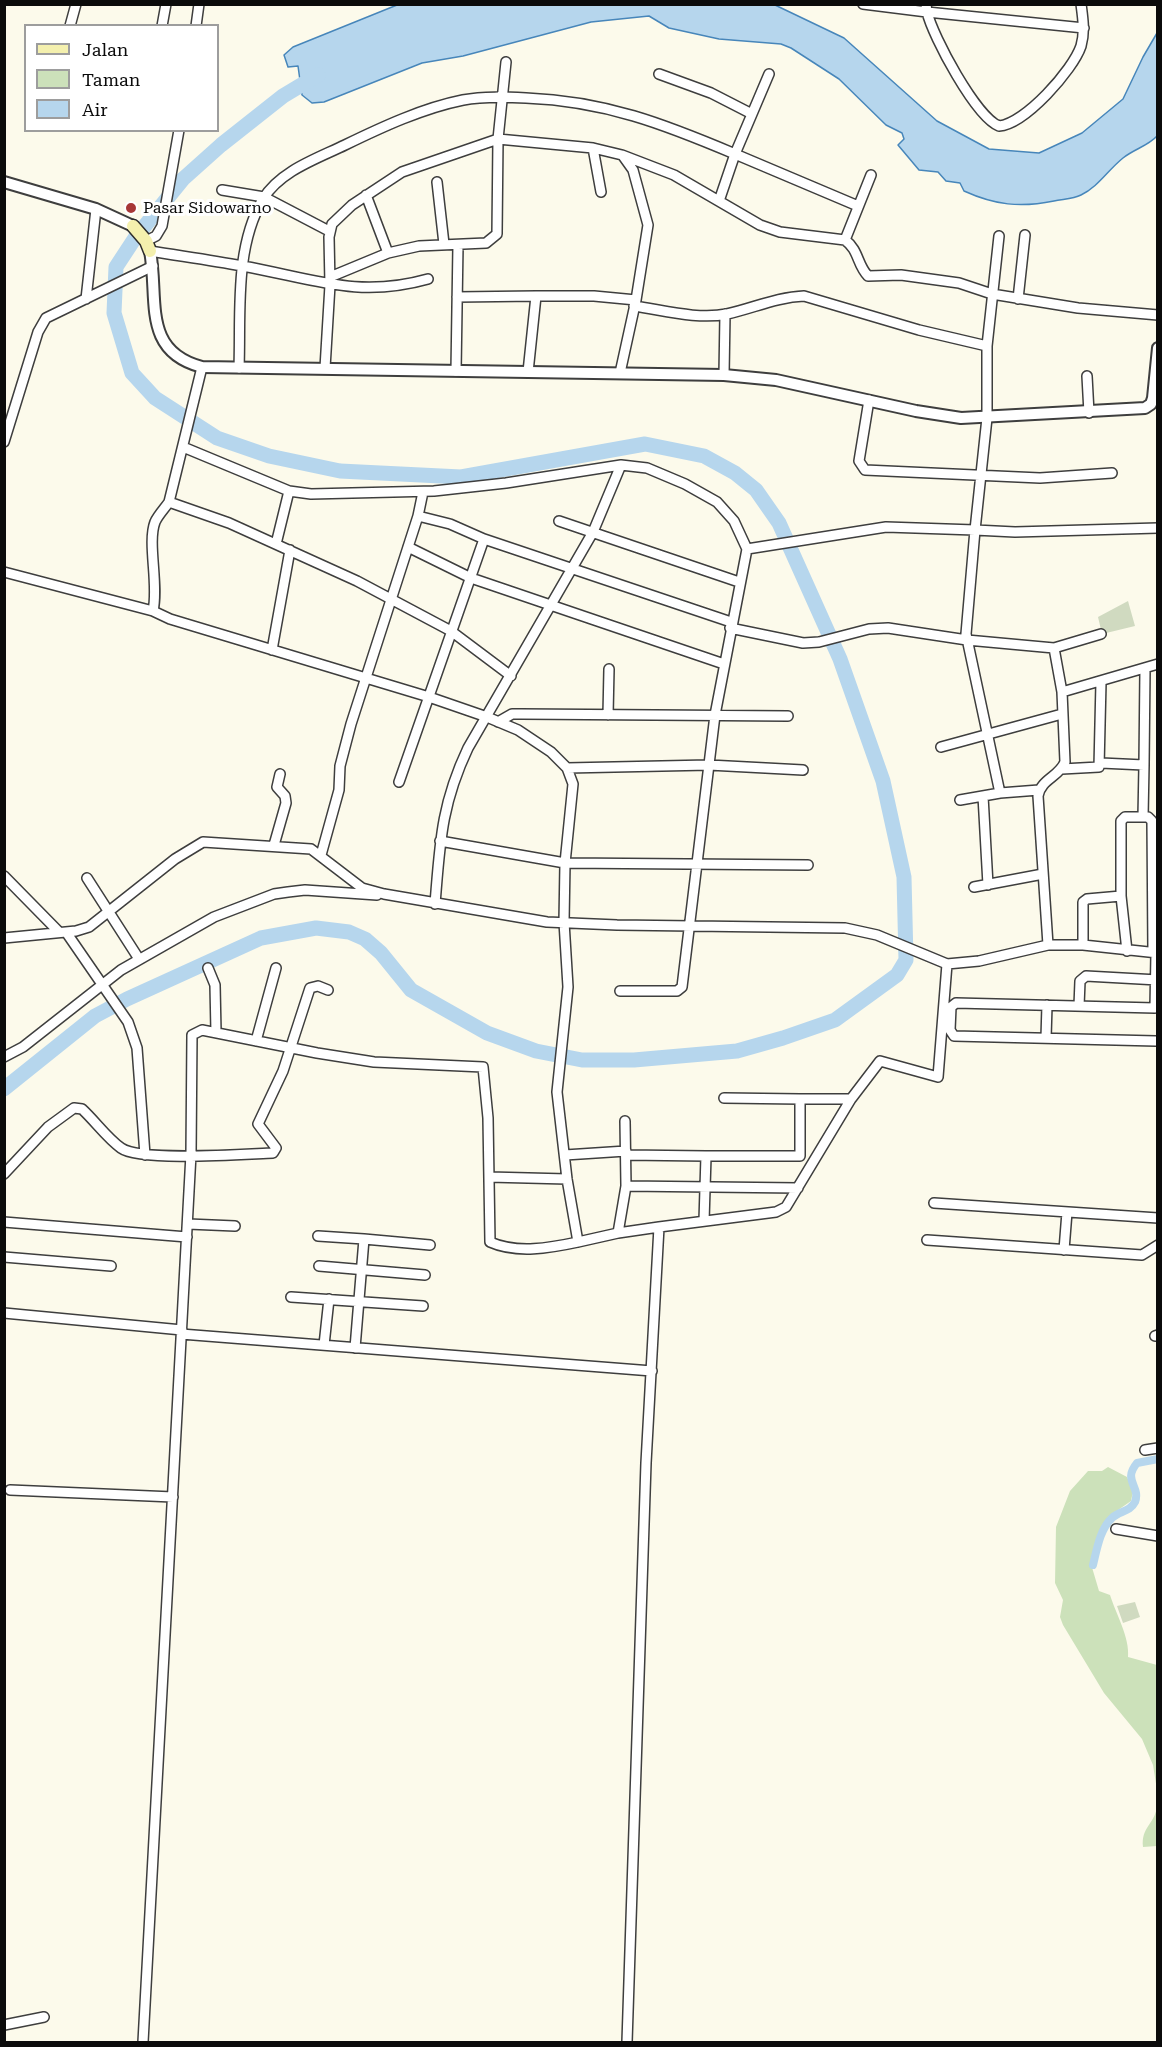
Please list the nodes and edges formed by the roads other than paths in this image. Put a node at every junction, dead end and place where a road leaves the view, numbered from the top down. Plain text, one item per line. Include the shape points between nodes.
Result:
1 (76, 4) edge
2 (166, 4) edge
3 (198, 4) edge
4 (863, 4) edge
5 (1081, 4) edge
6 (927, 8) edge
7 (71, 24) edge
8 (162, 24) edge
9 (196, 24) edge
10 (1084, 28) junction
11 (506, 62) dead end
12 (659, 74) dead end
13 (769, 74) dead end
14 (504, 97) junction
15 (752, 114) junction
16 (179, 132) edge
17 (498, 138) junction
18 (593, 148) junction
19 (735, 154) junction
20 (622, 155) junction
21 (871, 175) dead end
22 (4, 182) edge
23 (437, 182) dead end
24 (222, 190) dead end
25 (601, 192) dead end
26 (366, 195) junction
27 (264, 197) junction
28 (719, 201) junction
29 (858, 207) junction
30 (96, 209) junction
31 (133, 226) joint
32 (329, 231) junction
33 (1025, 235) dead end
34 (999, 236) dead end
35 (845, 240) junction
36 (146, 243) junction
37 (444, 244) junction
38 (458, 245) junction
39 (388, 253) junction
40 (153, 266) junction
41 (242, 266) junction
42 (428, 279) dead end
43 (330, 281) junction
44 (992, 294) junction
45 (536, 296) junction
46 (457, 297) junction
47 (86, 299) junction
48 (1018, 299) junction
49 (635, 303) junction
50 (725, 315) junction
51 (1158, 315) edge
52 (987, 346) junction
53 (1158, 348) edge
54 (202, 368) junction
55 (239, 368) junction
56 (325, 368) junction
57 (456, 371) junction
58 (528, 372) junction
59 (620, 373) junction
60 (724, 375) junction
61 (1087, 376) dead end
62 (869, 400) junction
63 (1154, 405) edge
64 (1089, 413) junction
65 (987, 418) junction
66 (4, 442) edge
67 (183, 447) junction
68 (621, 465) junction
69 (1112, 473) dead end
70 (981, 476) junction
71 (289, 491) junction
72 (423, 492) junction
73 (169, 502) junction
74 (418, 516) junction
75 (559, 521) dead end
76 (1158, 528) edge
77 (975, 530) junction
78 (593, 532) junction
79 (484, 539) junction
80 (276, 544) junction
81 (408, 547) junction
82 (747, 549) junction
83 (290, 550) junction
84 (573, 567) junction
85 (4, 572) edge
86 (471, 578) junction
87 (738, 582) junction
88 (391, 601) junction
89 (551, 605) junction
90 (153, 611) junction
91 (731, 625) junction
92 (451, 631) junction
93 (1101, 634) dead end
94 (967, 640) junction
95 (1054, 648) junction
96 (272, 650) junction
97 (724, 664) junction
98 (1158, 664) edge
99 (609, 669) dead end
100 (1145, 669) junction
101 (511, 676) junction
102 (364, 679) junction
103 (1101, 682) junction
104 (1062, 692) junction
105 (429, 697) junction
106 (715, 714) junction
107 (1062, 714) junction
108 (609, 715) junction
109 (788, 716) dead end
110 (487, 717) junction
111 (498, 722) junction
112 (990, 734) junction
113 (940, 747) dead end
114 (1101, 763) junction
115 (709, 765) junction
116 (1144, 765) junction
117 (567, 768) junction
118 (803, 770) dead end
119 (1062, 770) junction
120 (280, 774) dead end
121 (399, 782) dead end
122 (1039, 790) junction
123 (1000, 793) junction
124 (983, 796) junction
125 (960, 800) dead end
126 (1143, 817) junction
127 (440, 841) junction
128 (274, 845) junction
129 (321, 855) junction
130 (565, 863) junction
131 (808, 865) dead end
132 (698, 866) junction
133 (1042, 874) junction
134 (4, 876) edge
135 (87, 878) dead end
136 (988, 885) junction
137 (974, 887) dead end
138 (384, 894) junction
139 (1121, 896) junction
140 (435, 904) junction
141 (108, 914) junction
142 (564, 922) junction
143 (689, 926) junction
144 (62, 932) junction
145 (4, 938) edge
146 (1048, 945) junction
147 (1083, 945) junction
148 (1127, 951) junction
149 (1156, 953) edge
150 (139, 959) junction
151 (947, 964) junction
152 (208, 968) dead end
153 (276, 968) dead end
154 (1156, 980) edge
155 (101, 984) junction
156 (328, 990) dead end
157 (620, 991) dead end
158 (1047, 1005) junction
159 (1079, 1006) junction
160 (216, 1032) junction
161 (1046, 1038) junction
162 (256, 1041) junction
163 (1156, 1041) dead end
164 (290, 1047) junction
165 (4, 1057) edge
166 (724, 1098) dead end
167 (851, 1099) junction
168 (800, 1100) junction
169 (625, 1121) dead end
170 (626, 1153) junction
171 (192, 1154) junction
172 (145, 1155) junction
173 (566, 1155) junction
174 (706, 1156) junction
175 (800, 1156) junction
176 (816, 1158) junction
177 (4, 1174) edge
178 (489, 1177) junction
179 (567, 1179) junction
180 (626, 1186) junction
181 (705, 1187) junction
182 (798, 1188) junction
183 (934, 1203) dead end
184 (1067, 1212) junction
185 (1158, 1218) edge
186 (704, 1221) junction
187 (4, 1222) edge
188 (188, 1224) junction
189 (235, 1226) dead end
190 (659, 1227) junction
191 (618, 1233) junction
192 (318, 1236) dead end
193 (186, 1237) junction
194 (364, 1239) junction
195 (927, 1240) dead end
196 (578, 1242) junction
197 (430, 1245) dead end
198 (1158, 1245) edge
199 (1064, 1250) junction
200 (4, 1257) edge
201 (111, 1266) dead end
202 (319, 1266) dead end
203 (361, 1270) junction
204 (425, 1275) dead end
205 (291, 1297) dead end
206 (329, 1299) junction
207 (358, 1301) junction
208 (423, 1306) dead end
209 (4, 1313) edge
210 (181, 1332) junction
211 (324, 1345) junction
212 (355, 1348) junction
213 (652, 1371) junction
214 (1158, 1448) edge
215 (1145, 1450) dead end
216 (10, 1490) dead end
217 (173, 1497) junction
218 (1116, 1529) dead end
219 (1158, 1536) edge
220 (44, 2017) dead end
221 (4, 2025) edge
222 (143, 2043) edge
223 (627, 2043) edge

1 - 7 street
2 - 8 street
3 - 9 street
4 - 6 street
5 - 10 street
6 - 10 street
6 - 10 street via 931,27 953,67 988,120 999,126 1022,116 1051,89 1080,49
11 - 14 street
12 - 15 street via 711,93
13 - 15 street
14 - 17 street
14 - 19 street via 598,106 660,123
14 - 27 street via 465,100 404,120 308,163 280,179
15 - 19 street
16 - 36 street via 162,226
17 - 18 street
17 - 26 street via 402,172
17 - 38 street via 497,234 486,243
18 - 20 street
18 - 25 street
19 - 28 street
19 - 29 street
20 - 28 street via 674,175
20 - 49 street via 633,170 648,225
21 - 29 street
22 - 30 street
23 - 37 street
24 - 27 street
26 - 32 street
26 - 39 street
27 - 32 street
27 - 41 street
28 - 35 street via 780,232
29 - 35 street
30 - 31 street
30 - 47 street
31 - 36 main road
32 - 43 street
33 - 48 street
34 - 44 street
35 - 44 street via 854,246 868,276 936,280
36 - 40 street
36 - 41 street
37 - 38 street
37 - 39 street
38 - 46 street
39 - 43 street
40 - 47 street
40 - 54 street via 155,326 162,341 182,359
41 - 43 street
41 - 55 street
42 - 43 street via 355,289
43 - 56 street
44 - 48 street
44 - 52 street
45 - 46 street
45 - 49 street via 594,296
45 - 58 street
46 - 57 street
47 - 66 street via 50,315 42,323
48 - 51 street
49 - 50 street
49 - 59 street
50 - 52 street via 785,297 804,296
50 - 60 street
52 - 65 street
53 - 63 street
54 - 55 street
54 - 67 street
55 - 56 street
56 - 57 street
57 - 58 street
58 - 59 street
59 - 60 street
60 - 62 street via 776,380
61 - 64 street
62 - 65 street via 950,417
62 - 70 street via 860,467
63 - 64 street
64 - 65 street
65 - 70 street
67 - 71 street
67 - 73 street
68 - 72 street
68 - 78 street
68 - 82 street via 647,468 717,502 734,521
69 - 70 street via 1040,478
70 - 77 street
71 - 72 street
71 - 80 street
72 - 74 street
73 - 80 street
73 - 90 street via 156,521 153,535 157,595
74 - 79 street
74 - 81 street
75 - 78 street
76 - 77 street
77 - 82 street via 886,527
77 - 94 street
78 - 84 street
78 - 87 street
79 - 84 street
79 - 86 street
80 - 83 street
81 - 86 street
81 - 88 street
82 - 87 street
83 - 88 street
83 - 96 street
84 - 89 street
84 - 91 street
85 - 90 street
86 - 89 street
86 - 92 street
87 - 91 street
88 - 92 street
88 - 102 street
89 - 97 street
89 - 101 street
90 - 96 street
91 - 94 street via 803,643 878,628
91 - 97 street
92 - 101 street
92 - 105 street
93 - 95 street
94 - 95 street
94 - 112 street
95 - 104 street
96 - 102 street
97 - 106 street
98 - 100 street
99 - 108 street
100 - 103 street
100 - 116 street
101 - 110 street
102 - 105 street
102 - 129 street
103 - 104 street
103 - 114 street
104 - 107 street
105 - 110 street
105 - 121 street
106 - 108 street
106 - 109 street
106 - 115 street
107 - 112 street
107 - 119 street via 1066,751
108 - 111 street via 512,714
110 - 111 street
110 - 127 street via 453,780
111 - 117 street via 518,730
112 - 113 street
112 - 123 street
114 - 116 street
114 - 119 street via 1096,769
115 - 117 street
115 - 118 street
115 - 132 street
116 - 126 street
117 - 130 street via 573,784
119 - 122 street
120 - 128 street via 277,788 286,803
122 - 123 street
122 - 133 street
123 - 124 street
124 - 125 street
124 - 136 street
126 - 139 street via 1121,821
126 - 149 street via 1152,821
127 - 130 street
127 - 140 street
128 - 129 street via 311,849
128 - 141 street via 215,842 192,847
129 - 138 street via 362,888
130 - 132 street
130 - 142 street
131 - 132 street
132 - 143 street
133 - 136 street
133 - 146 street
134 - 144 street
135 - 141 street
136 - 137 street
138 - 140 street
138 - 150 street via 305,890 273,894 214,917
139 - 147 street via 1083,902
139 - 148 street
140 - 142 street
141 - 144 street via 90,927
141 - 150 street
142 - 143 street
142 - 173 street via 568,987 557,1092
143 - 151 street via 845,928 877,935
143 - 157 street via 681,991
144 - 145 street
144 - 155 street
146 - 147 street
146 - 151 street
147 - 148 street
148 - 149 street
149 - 154 street
150 - 155 street
151 - 167 street via 938,1077 882,1061
152 - 160 street via 215,985
153 - 162 street
154 - 159 street via 1086,976 1080,981
154 - 159 street via 1155,1008
155 - 165 street via 23,1047
155 - 172 street via 128,1022 137,1048
156 - 164 street via 310,988
158 - 159 street
158 - 161 street
158 - 161 street via 956,1003 951,1007 950,1030 954,1036
160 - 162 street
160 - 171 street via 198,1030 192,1038
161 - 163 street
162 - 164 street
164 - 171 street via 258,1124 275,1151
164 - 178 street via 374,1062 483,1067
166 - 168 street
167 - 168 street
167 - 176 street
168 - 175 street
169 - 170 street
170 - 173 street
170 - 174 street
170 - 180 street
171 - 172 street
171 - 188 street
172 - 177 street via 122,1149 82,1109 74,1108 48,1127
173 - 179 street
174 - 175 street
174 - 181 street
175 - 176 street
176 - 182 street
178 - 179 street
178 - 196 street via 490,1242 544,1249
179 - 196 street
180 - 181 street
180 - 191 street
181 - 182 street
181 - 186 street
182 - 186 street via 786,1207 776,1212
183 - 184 street
184 - 185 street
184 - 199 street
186 - 190 street
187 - 193 street
188 - 189 street
188 - 193 street
190 - 191 street
190 - 213 street
191 - 196 street
192 - 194 street
193 - 210 street
194 - 197 street
194 - 203 street
195 - 199 street
198 - 199 street via 1143,1255
200 - 201 street
202 - 203 street
203 - 204 street
203 - 207 street
205 - 206 street
206 - 207 street
206 - 211 street
207 - 208 street
207 - 212 street
209 - 210 street
210 - 211 street
210 - 217 street
211 - 212 street
212 - 213 street
213 - 223 street
214 - 215 street
216 - 217 street
217 - 222 street
218 - 219 street
220 - 221 street

